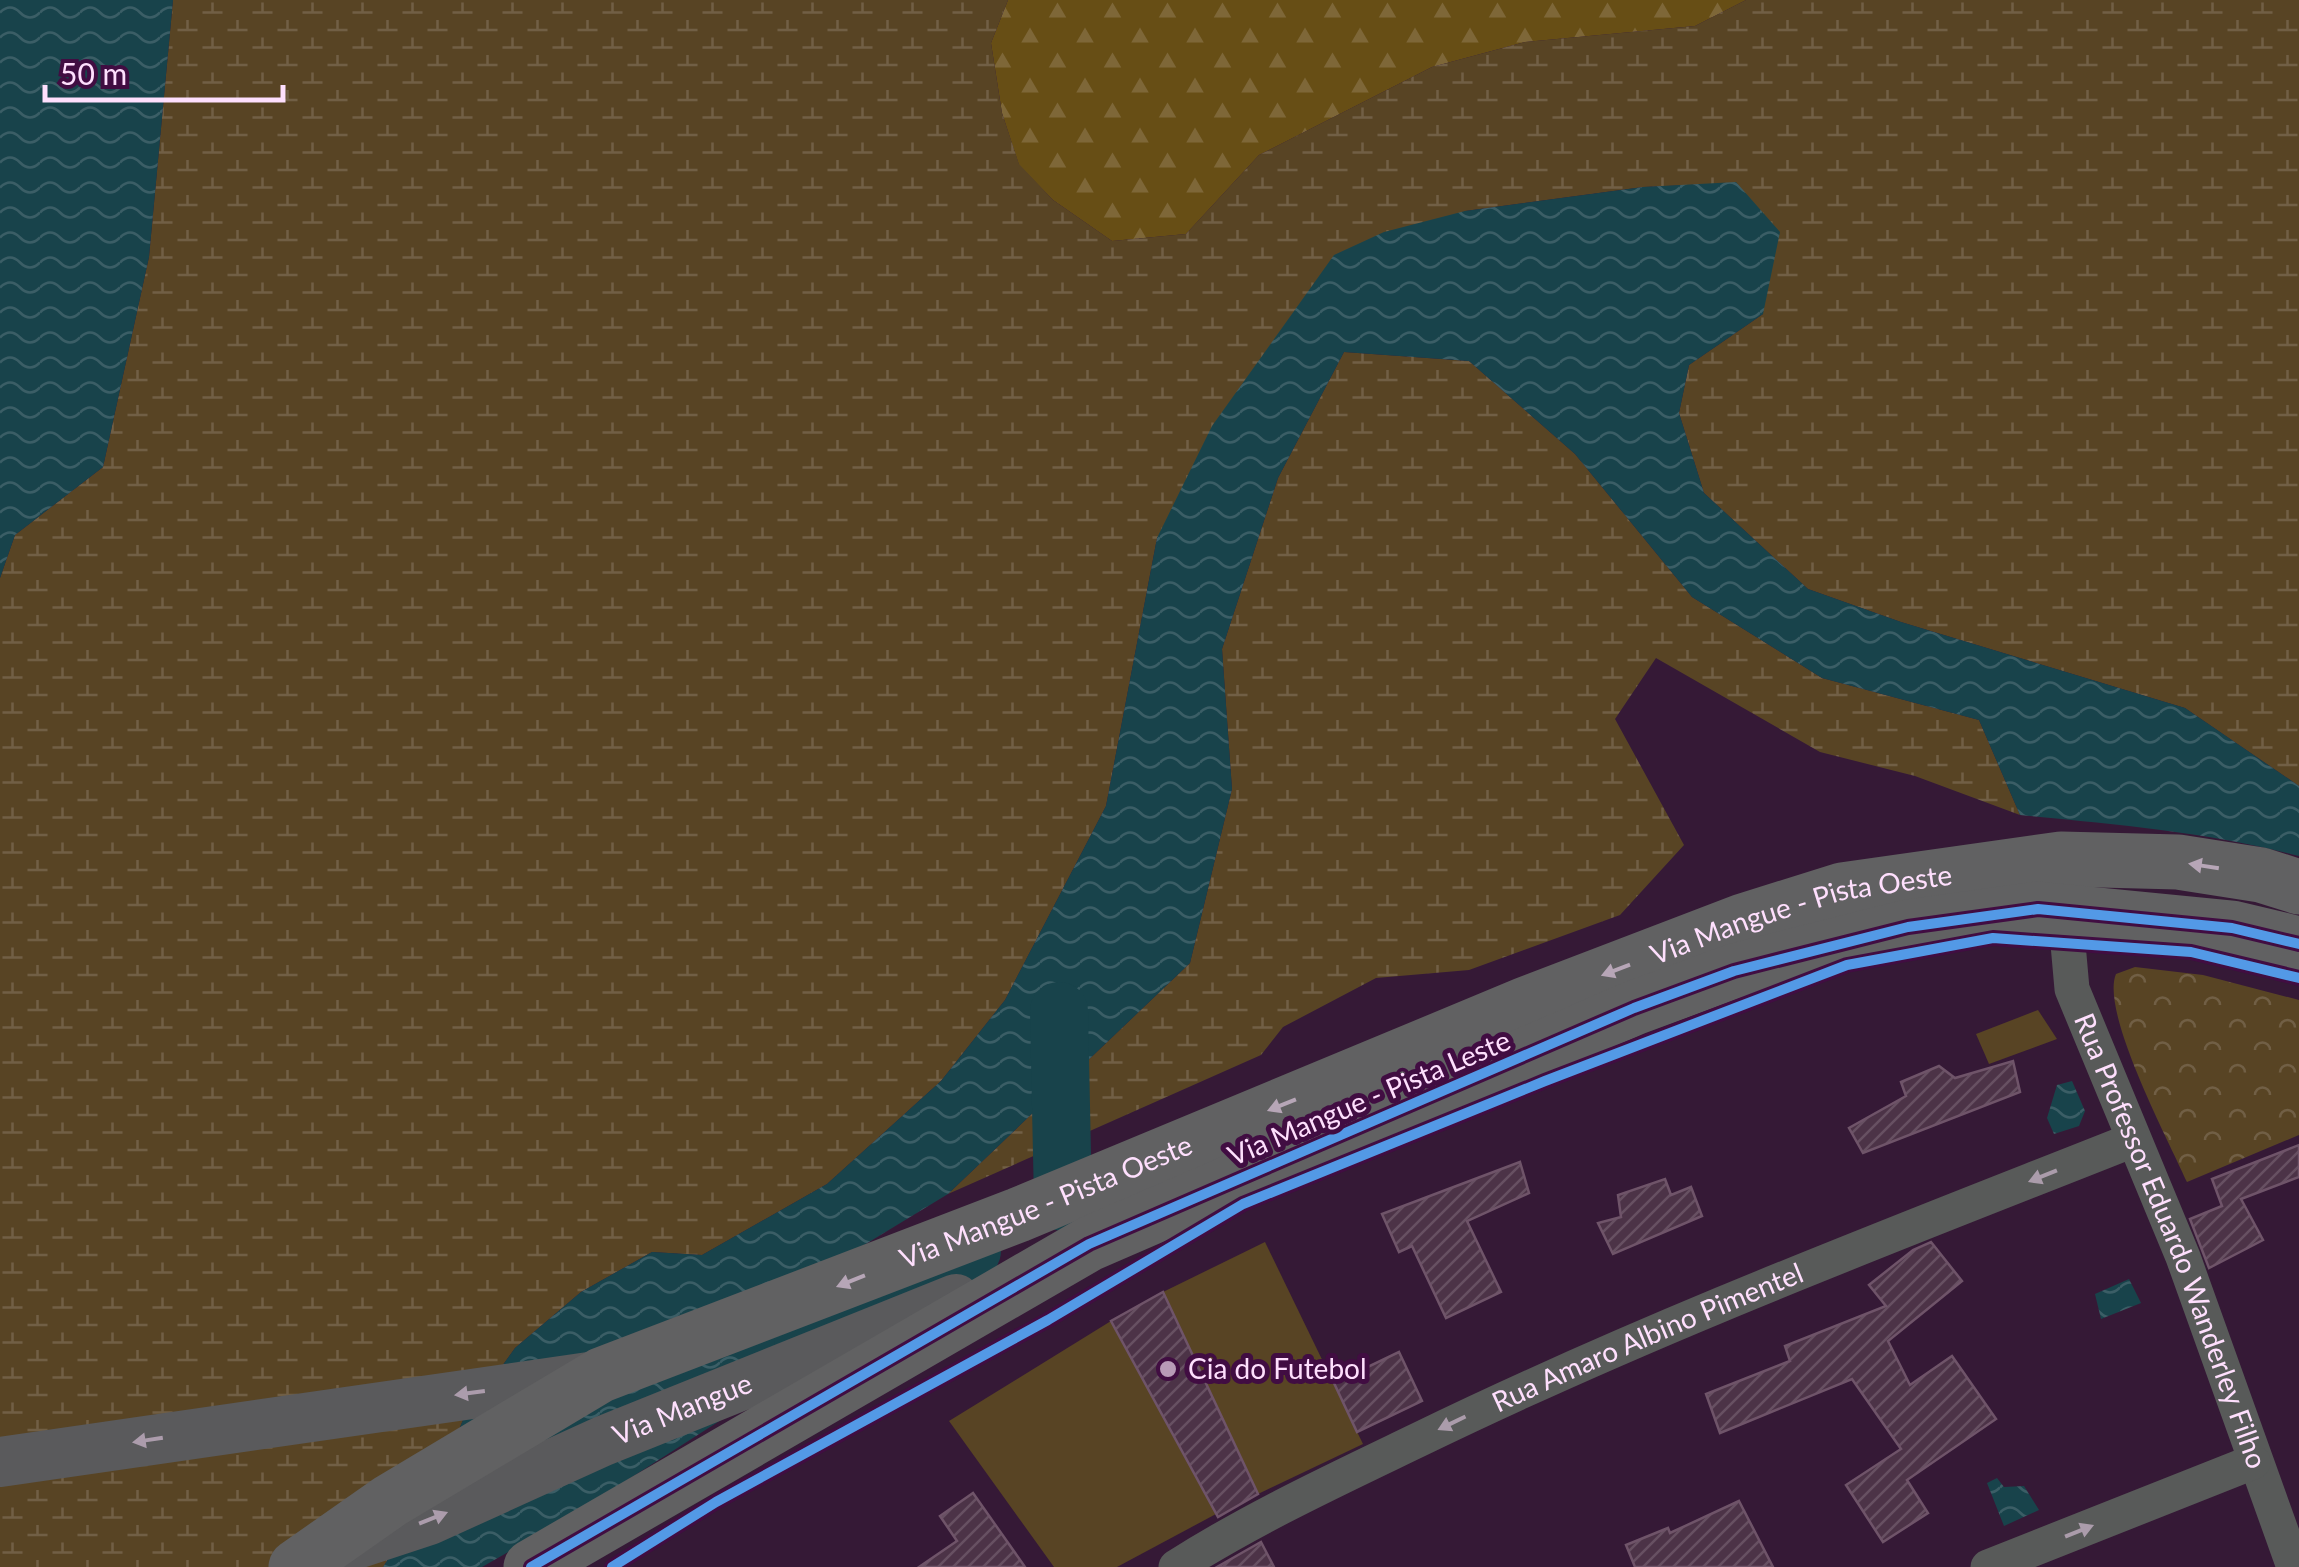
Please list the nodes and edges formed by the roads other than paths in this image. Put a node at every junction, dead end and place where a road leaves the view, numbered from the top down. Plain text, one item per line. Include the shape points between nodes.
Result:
1 (2299, 887) edge
2 (2065, 910) junction
3 (2299, 944) edge
4 (2133, 1140) junction
5 (1089, 1244) junction
6 (601, 1375) junction
7 (0, 1462) edge
8 (2253, 1462) junction
9 (273, 1567) edge
10 (296, 1567) edge
11 (531, 1567) edge
12 (1176, 1567) edge
13 (1988, 1567) edge
14 (2294, 1567) edge

1 -> 6 main road, Via Mangue - Pista Oeste via 2211,867 2118,858 2062,859 1842,890 1526,1004 1018,1215
2 - 3 main road, Via Mangue - Pista Leste via 2232,928
2 - 4 street, Rua Professor Eduardo Wanderley Filho via 2072,989
2 - 5 main road, Via Mangue - Pista Leste via 1908,926 1734,970
4 - 8 street, Rua Professor Eduardo Wanderley Filho via 2183,1258
4 -> 12 street, Rua Amaro Albino Pimentel via 1772,1283 1494,1403 1240,1526
9 -> 5 main road, Via Mangue via 430,1520 603,1441
5 - 11 main road, Via Mangue - Pista Leste
6 -> 7 main road
6 - 10 main road, Via Mangue - Pista Oeste via 390,1501
13 -> 8 street
8 - 14 street, Rua Professor Eduardo Wanderley Filho

